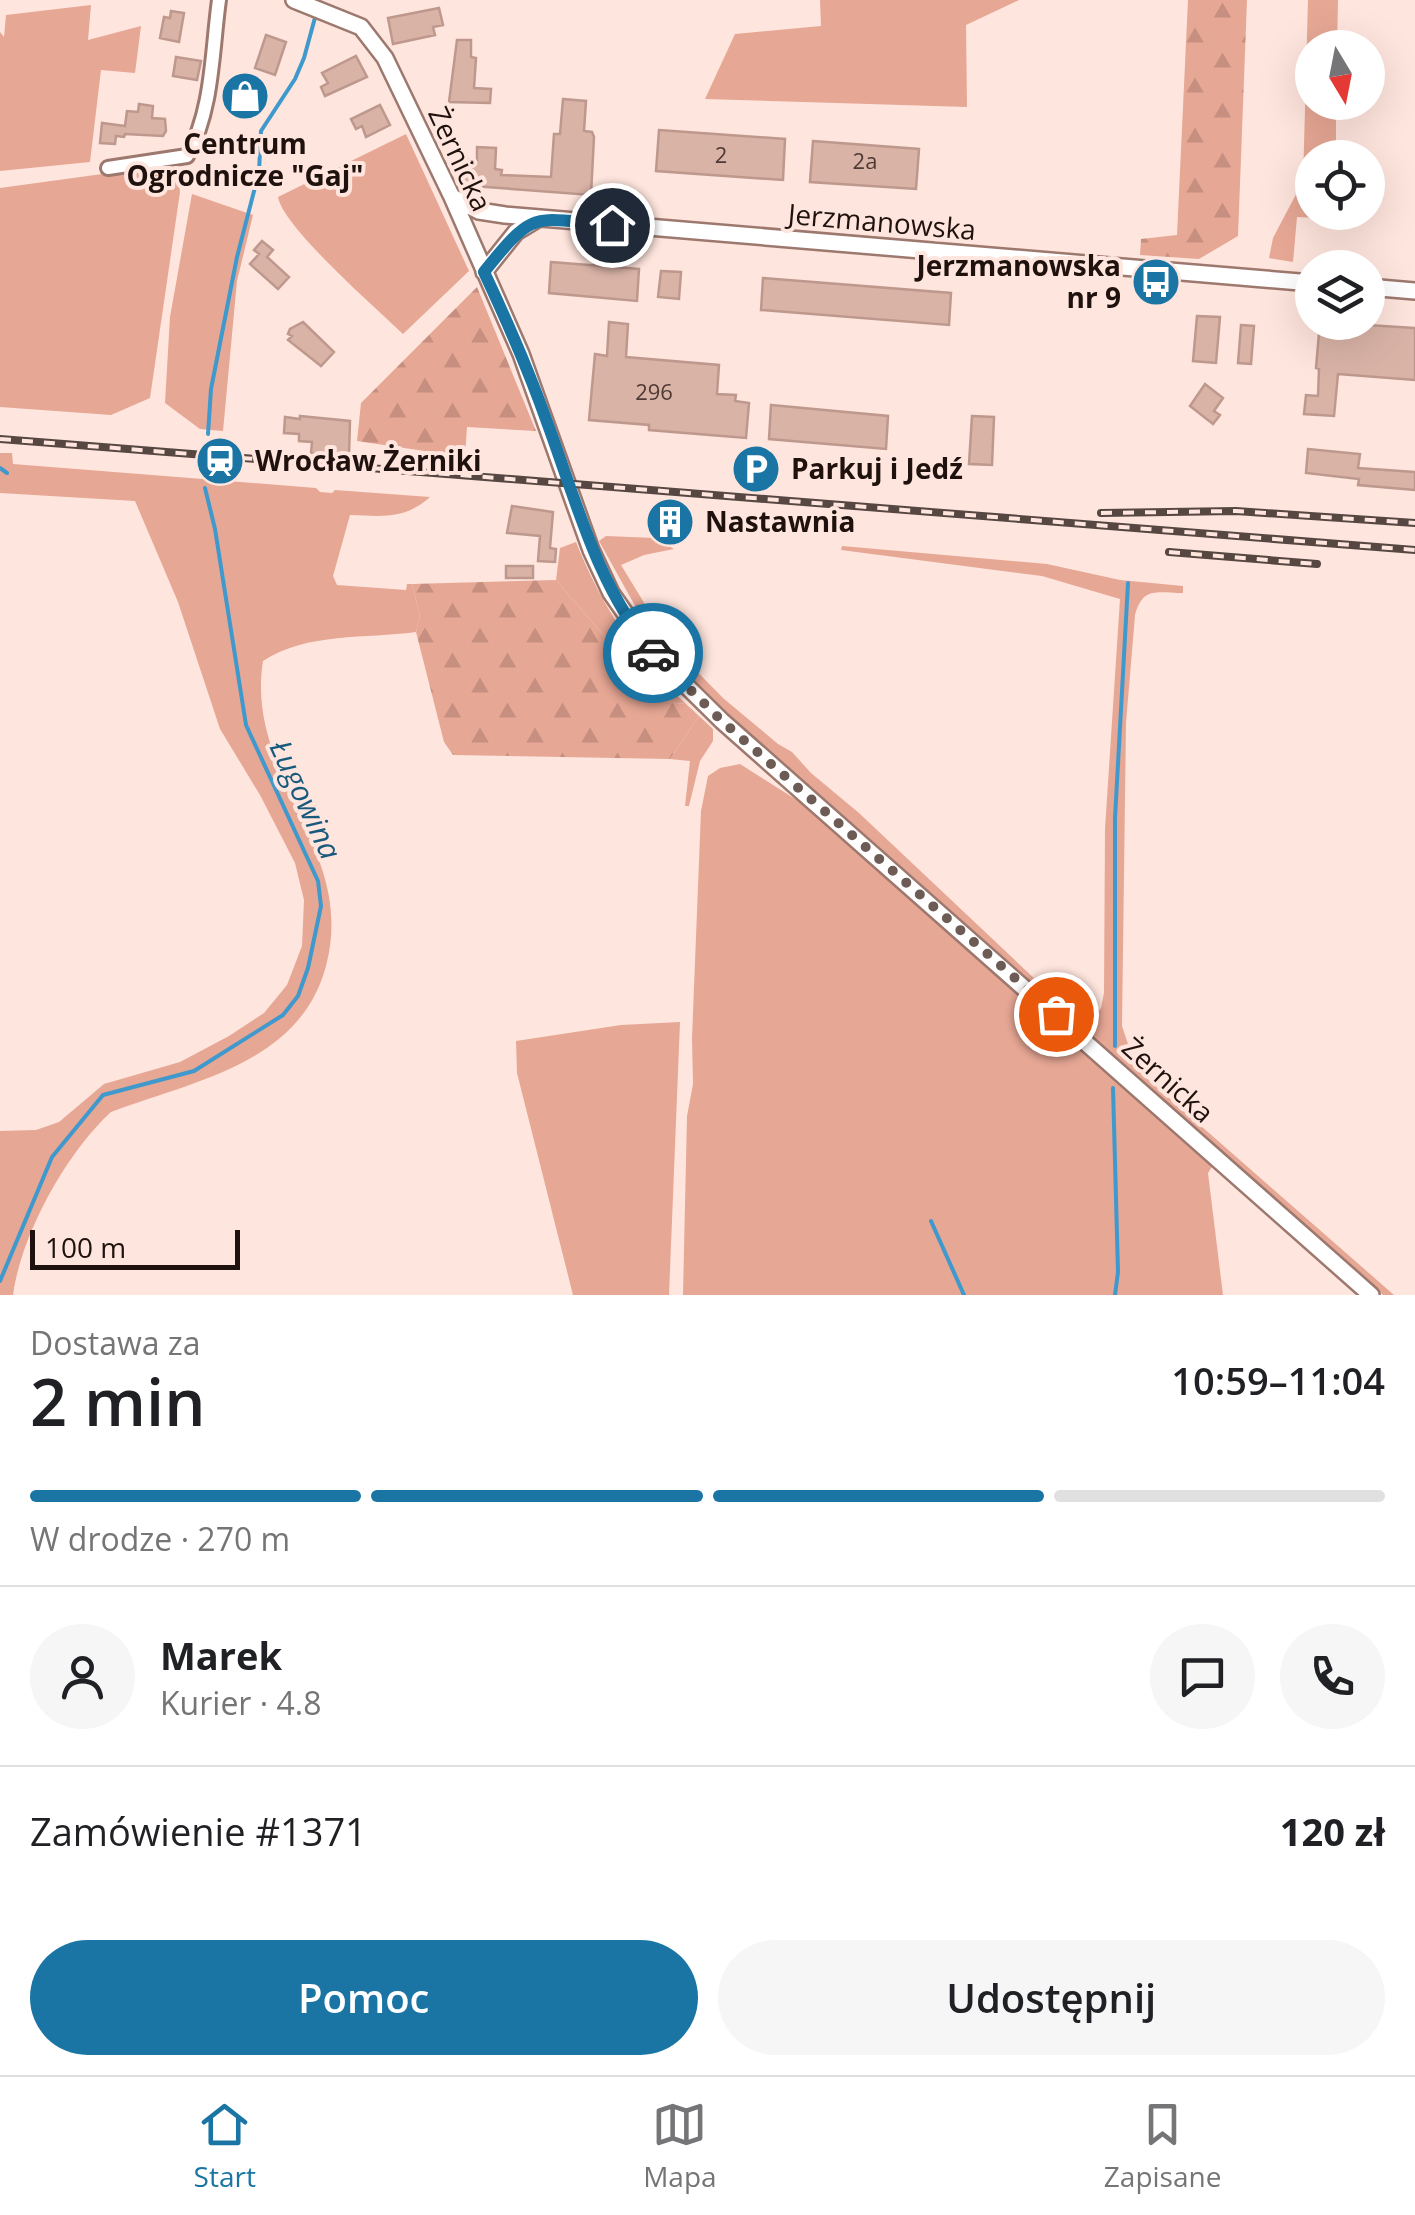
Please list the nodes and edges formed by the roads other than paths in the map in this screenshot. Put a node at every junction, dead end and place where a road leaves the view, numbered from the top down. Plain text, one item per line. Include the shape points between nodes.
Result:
1 (218, 0) edge
2 (300, 2) edge
3 (108, 168) dead end
4 (452, 198) junction
5 (539, 218) junction
6 (484, 272) junction
7 (1295, 282) edge
8 (1385, 288) edge
9 (1415, 291) edge
10 (1372, 1295) edge

1 - 3 street via 203,114 187,156
2 - 4 street, Żernicka via 361,28 375,42
4 - 5 street, Jerzmanowska via 478,211
4 - 6 street, Żernicka
5 - 6 street via 516,232
5 - 7 street, Jerzmanowska
6 - 10 street, Żernicka via 546,417 598,564 653,653
8 - 9 street

